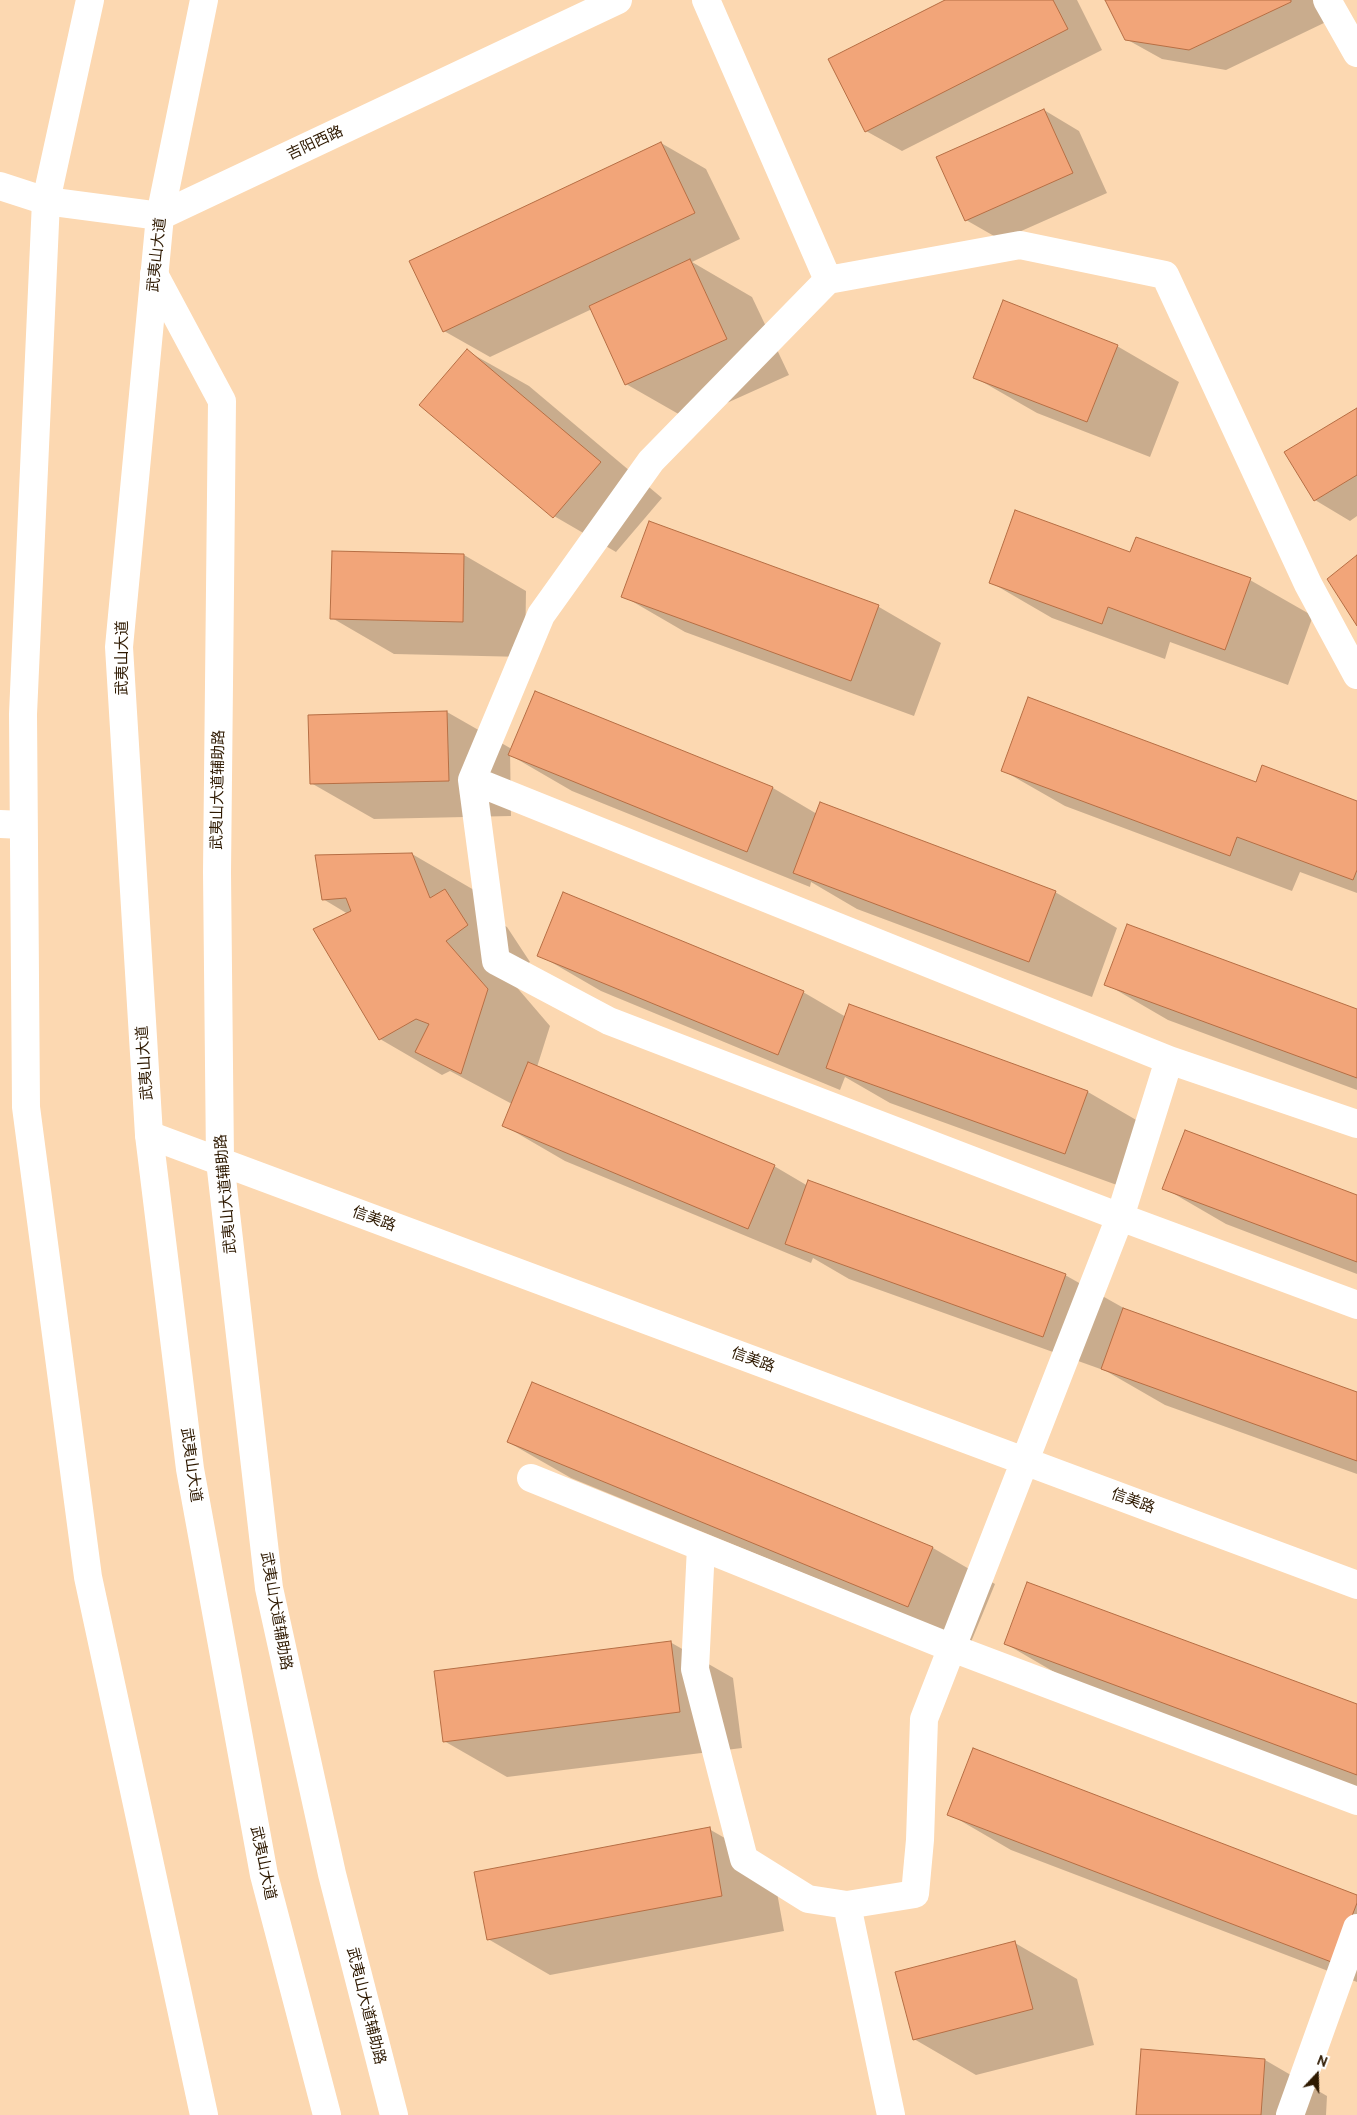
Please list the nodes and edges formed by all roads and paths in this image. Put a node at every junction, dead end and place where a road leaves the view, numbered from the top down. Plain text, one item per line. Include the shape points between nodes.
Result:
1 (90, 0) edge
2 (618, 0) edge
3 (706, 0) edge
4 (1327, 0) edge
5 (204, 4) edge
6 (1357, 54) edge
7 (0, 186) edge
8 (46, 201) junction
9 (160, 216) junction
10 (154, 274) junction
11 (828, 280) junction
12 (1357, 675) edge
13 (472, 780) junction
14 (12, 825) edge
15 (1169, 1060) junction
16 (1357, 1124) edge
17 (149, 1135) junction
18 (220, 1161) junction
19 (1120, 1216) junction
20 (1357, 1305) edge
21 (1026, 1462) junction
22 (531, 1478) dead end
23 (701, 1547) junction
24 (1357, 1585) edge
25 (952, 1648) junction
26 (1357, 1801) edge
27 (847, 1905) junction
28 (1357, 1928) edge
29 (204, 2115) edge
30 (327, 2115) edge
31 (394, 2115) edge
32 (891, 2115) edge
33 (1290, 2115) edge

1 - 8 main road
2 - 9 main road, 吉阳西路
3 - 11 main road
4 - 6 main road
5 - 9 main road, 武夷山大道
7 - 8 main road
8 - 9 main road
8 - 14 main road via 23,714
9 - 10 main road, 武夷山大道
10 - 17 main road, 武夷山大道 via 119,647
10 - 18 main road, 武夷山大道辅助路 via 222,401 217,872
11 - 12 main road via 1020,245 1165,275 1308,584
11 - 13 main road via 651,461 541,615
13 - 15 main road
13 - 19 main road via 496,961 609,1021
14 - 29 main road via 26,1107 88,1577
15 - 16 main road
15 - 19 main road
17 - 18 main road, 信美路
17 - 30 main road, 武夷山大道 via 190,1469 264,1875
18 - 21 main road, 信美路
18 - 31 main road, 武夷山大道辅助路 via 269,1588 332,1874
19 - 20 main road
19 - 21 main road
21 - 24 main road, 信美路
21 - 25 main road
22 - 23 main road
23 - 25 main road
23 - 27 main road via 695,1669 744,1859 808,1899
25 - 26 main road
25 - 27 main road via 924,1719 915,1894
27 - 32 main road
28 - 33 main road

